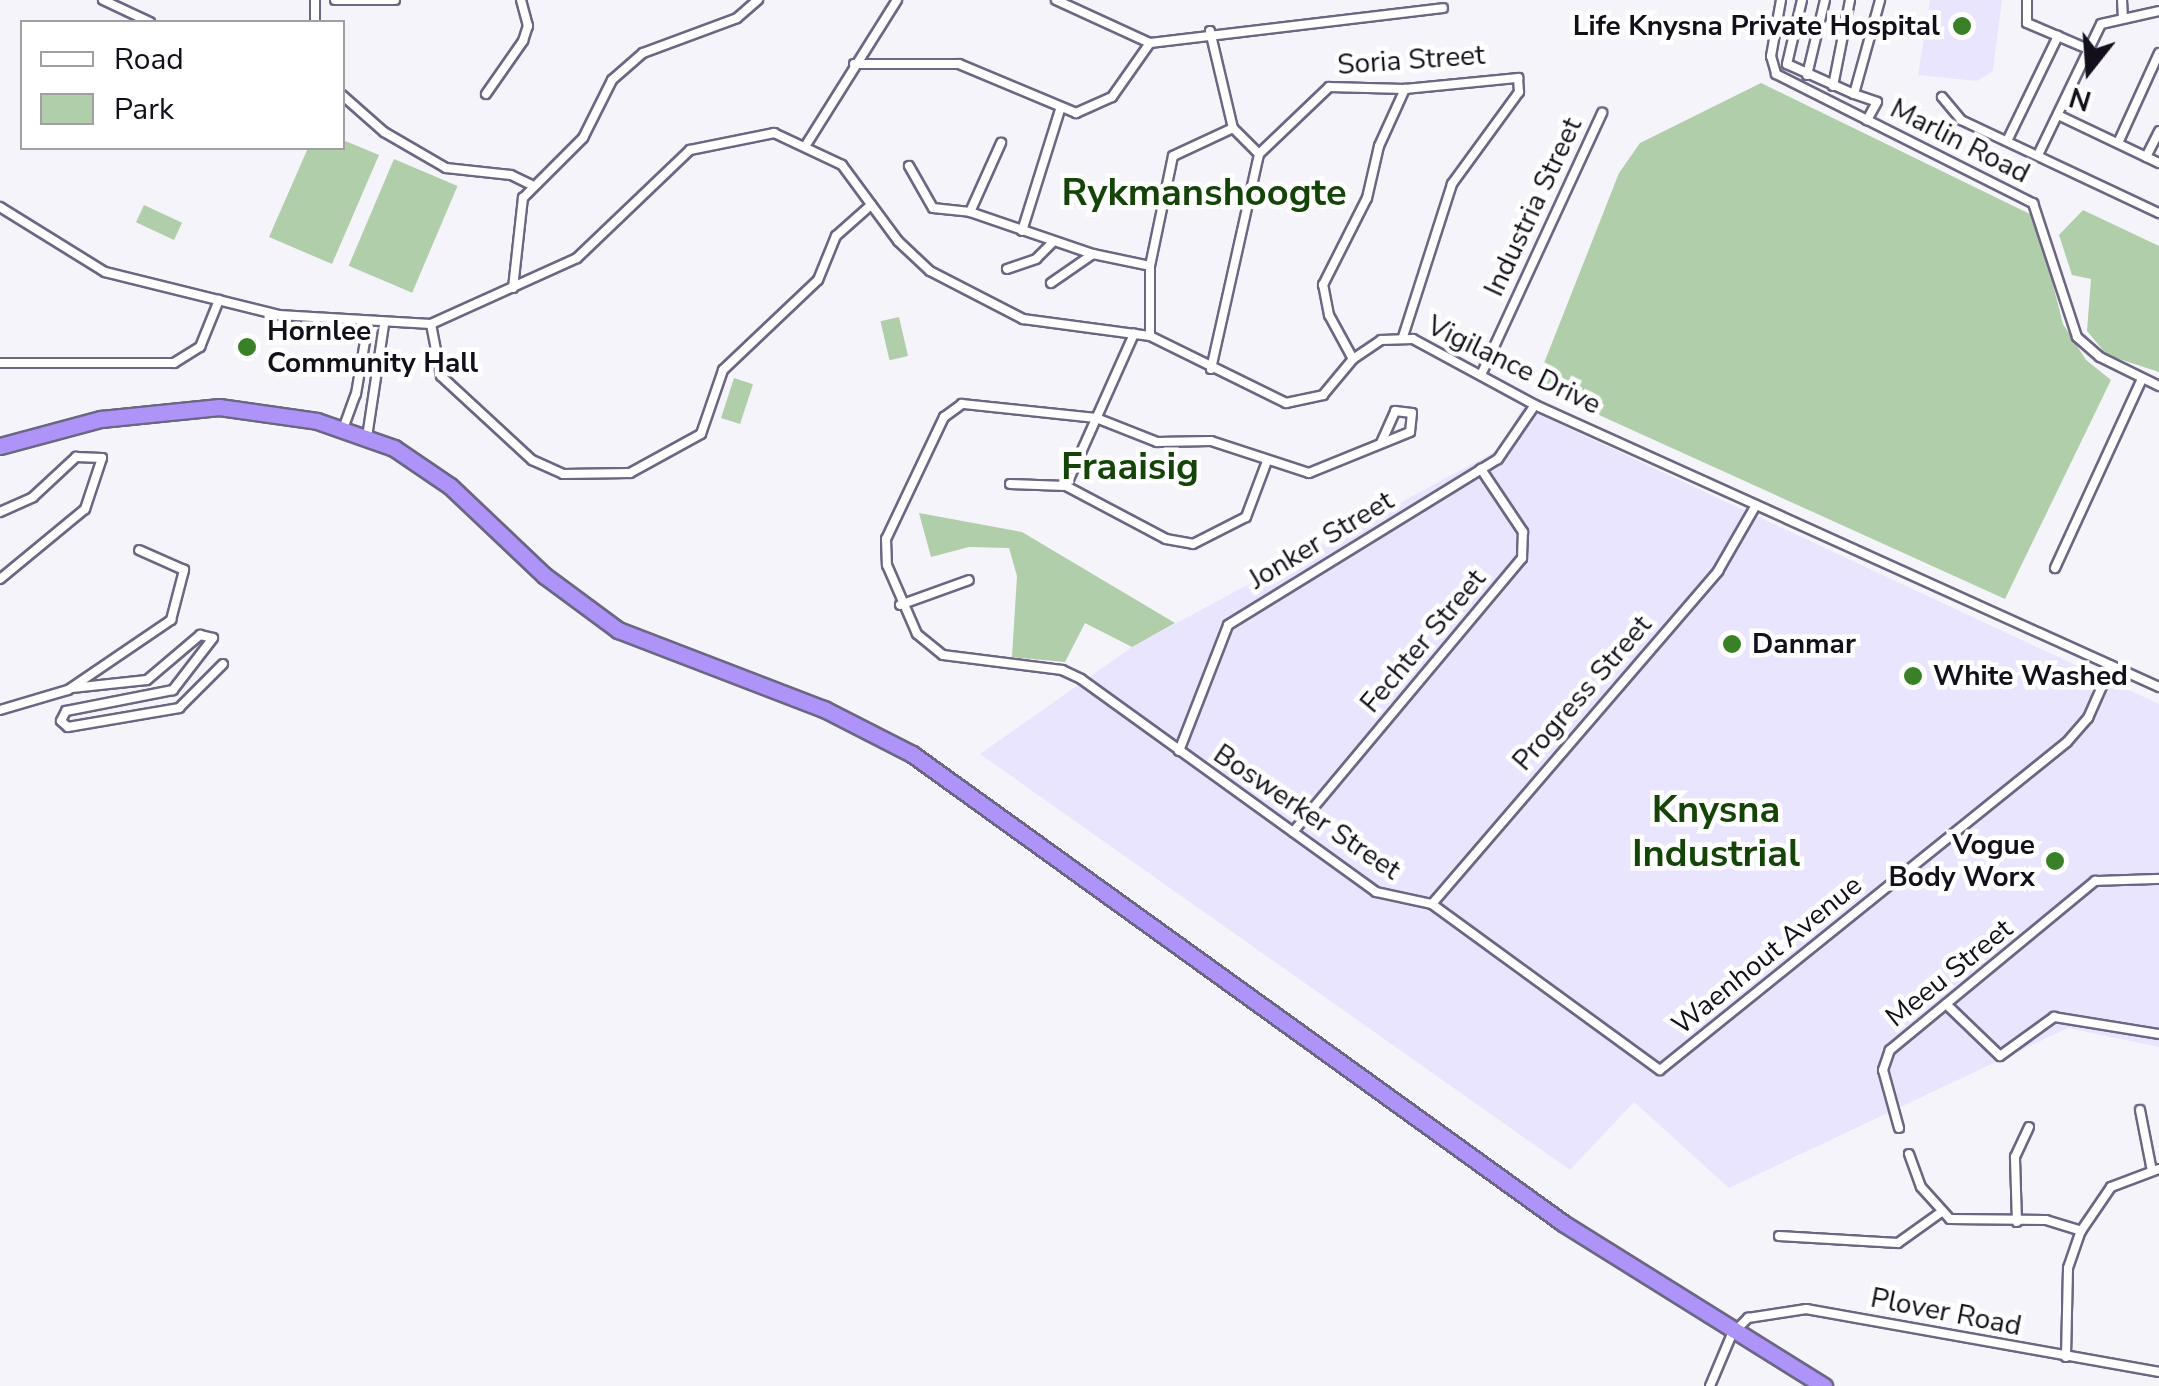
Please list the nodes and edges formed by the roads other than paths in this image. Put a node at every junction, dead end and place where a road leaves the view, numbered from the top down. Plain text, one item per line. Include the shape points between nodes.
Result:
1 (103, 0) edge
2 (334, 0) edge
3 (395, 0) edge
4 (521, 0) edge
5 (758, 0) edge
6 (897, 0) edge
7 (1056, 0) edge
8 (1781, 0) edge
9 (1802, 0) edge
10 (1825, 0) edge
11 (1850, 0) edge
12 (1880, 0) edge
13 (2027, 0) edge
14 (2122, 0) edge
15 (2155, 0) edge
16 (1444, 8) dead end
17 (2157, 11) edge
18 (2124, 17) junction
19 (146, 20) edge
20 (1210, 31) junction
21 (2058, 36) junction
22 (1150, 43) junction
23 (2088, 49) junction
24 (2159, 53) edge
25 (854, 64) junction
26 (1807, 74) junction
27 (1832, 86) junction
28 (1405, 90) junction
29 (486, 94) dead end
30 (1854, 94) junction
31 (1942, 97) dead end
32 (345, 98) edge
33 (1060, 110) junction
34 (1602, 112) dead end
35 (2058, 114) junction
36 (1868, 120) junction
37 (1233, 128) junction
38 (2159, 131) edge
39 (2007, 141) junction
40 (1002, 143) dead end
41 (2118, 143) junction
42 (806, 145) junction
43 (1260, 154) junction
44 (2038, 155) junction
45 (2146, 156) junction
46 (2159, 163) edge
47 (909, 166) dead end
48 (534, 186) junction
49 (871, 205) junction
50 (0, 208) edge
51 (970, 212) junction
52 (2159, 213) edge
53 (1022, 231) junction
54 (1054, 242) junction
55 (1093, 254) junction
56 (1150, 266) junction
57 (1007, 269) dead end
58 (1051, 284) dead end
59 (513, 288) junction
60 (219, 300) junction
61 (368, 324) junction
62 (384, 324) junction
63 (431, 324) junction
64 (1134, 334) junction
65 (1150, 336) junction
66 (1403, 337) junction
67 (1353, 359) junction
68 (0, 362) edge
69 (1212, 368) junction
70 (1481, 375) junction
71 (2142, 378) junction
72 (2159, 386) edge
73 (1534, 405) junction
74 (1096, 418) junction
75 (343, 429) junction
76 (367, 437) junction
77 (1381, 443) junction
78 (0, 446) edge
79 (1267, 462) junction
80 (1481, 469) junction
81 (1010, 484) dead end
82 (1066, 486) junction
83 (1756, 505) junction
84 (0, 512) edge
85 (139, 550) dead end
86 (2056, 568) dead end
87 (0, 578) edge
88 (968, 580) dead end
89 (900, 605) junction
90 (223, 664) dead end
91 (2111, 666) junction
92 (2159, 687) edge
93 (72, 688) junction
94 (0, 710) edge
95 (1179, 751) junction
96 (1293, 832) junction
97 (2159, 880) edge
98 (1432, 904) junction
99 (1946, 1004) junction
100 (2159, 1034) edge
101 (1660, 1070) joint
102 (2140, 1110) dead end
103 (2030, 1127) dead end
104 (1899, 1128) dead end
105 (1909, 1154) dead end
106 (2156, 1170) edge
107 (1940, 1213) junction
108 (2018, 1222) junction
109 (2080, 1232) junction
110 (1779, 1236) dead end
111 (1732, 1334) junction
112 (2066, 1357) junction
113 (2159, 1372) edge
114 (1710, 1386) edge
115 (1824, 1386) edge

1 - 19 street
2 - 3 street
4 - 29 street via 528,26 524,41
5 - 48 street via 737,18 631,60 612,80 583,138
6 - 25 street
7 - 22 street
8 - 36 street, Marlin Road via 1771,56 1776,74
9 - 26 street via 1787,61
10 - 26 street
11 - 27 street
12 - 30 street
13 - 21 street via 2027,23
14 - 18 street
15 - 17 street
16 - 20 street
17 - 18 street
18 - 23 street via 2104,20
20 - 22 street
20 - 37 street
21 - 23 street
21 - 39 street
22 - 33 street via 1103,105
23 - 35 street
24 - 41 street
25 - 33 street via 959,64
25 - 42 street
26 - 27 street
27 - 30 street
28 - 43 street, Soria Street via 1330,87
28 - 66 street, Soria Street via 1514,76 1519,92 1452,184
28 - 67 street via 1378,146 1366,198 1323,285 1329,315
30 - 36 street via 1877,102
31 - 39 street via 1955,116
32 - 48 street via 384,132 446,168 511,175
33 - 53 street
34 - 70 street, Industria Street
35 - 41 street
35 - 44 street
36 - 71 street, Marlin Road via 2032,203 2046,230 2072,329 2100,356
37 - 43 street
37 - 56 street via 1174,156
38 - 45 street
39 - 44 street
40 - 51 street
41 - 45 street
42 - 49 street, Vigilance Drive via 842,165
42 - 59 street, Vigilance Drive via 759,133 690,150 595,245
43 - 69 street
44 - 52 street
45 - 46 street
47 - 51 street via 930,206
48 - 59 street via 517,215
49 - 63 street via 836,236 818,280 723,370 701,434 630,473 563,474 532,460 441,376
49 - 64 street, Vigilance Drive via 914,259 966,292 1041,324
50 - 60 street, Vigilance Drive via 96,268
51 - 53 street
53 - 54 street
54 - 55 street
54 - 57 street via 1036,259
55 - 56 street
55 - 58 street
56 - 65 street
59 - 63 street, Vigilance Drive
60 - 61 street, Vigilance Drive
60 - 68 street via 200,348 174,363
61 - 62 street, Vigilance Drive
61 - 75 street
62 - 63 street, Vigilance Drive
62 - 76 street
64 - 65 street, Vigilance Drive
64 - 74 street
65 - 69 street, Vigilance Drive
66 - 67 street, Vigilance Drive via 1380,340
66 - 70 street, Vigilance Drive
67 - 69 street, Vigilance Drive via 1333,386 1300,403 1272,398
70 - 73 street, Vigilance Drive
71 - 72 street, Marlin Road
71 - 86 street
73 - 80 street, Jonker Street via 1512,446
73 - 83 street, Vigilance Drive
74 - 79 street via 1148,441 1211,441
74 - 82 street
74 - 89 street via 1025,407 952,408 886,539
75 - 76 highway
75 - 78 highway via 285,414 188,407 102,419
76 - 111 highway via 424,466 545,576 618,630 824,709 938,771 1509,1186
77 - 77 street via 1410,432 1412,412 1395,411
77 - 79 street via 1309,473
79 - 82 street via 1246,517 1193,544 1166,539
80 - 95 street, Jonker Street via 1228,625
80 - 96 street, Fechter Street via 1523,532 1522,558
81 - 82 street
83 - 91 street, Vigilance Drive
83 - 98 street, Progress Street via 1718,571
84 - 87 street via 33,497 76,457 102,458 85,509
85 - 93 street via 184,570 176,612
88 - 89 street
89 - 95 street, Boswerker Street via 917,634 942,655 1062,670
90 - 93 street via 178,708 72,728 60,721 66,710 174,690 213,638 200,635 147,680
91 - 92 street, Vigilance Drive
91 - 101 street, Waenhout Avenue via 2088,718 2067,742
93 - 94 street
95 - 96 street, Boswerker Street
96 - 98 street, Boswerker Street via 1386,898
97 - 99 street, Meeu Street via 2095,880
98 - 101 street, Boswerker Street
99 - 100 street via 2000,1056 2054,1017
99 - 104 street, Meeu Street via 1885,1056
102 - 106 street
103 - 108 street via 2015,1157
105 - 107 street
106 - 109 street via 2111,1187
107 - 108 street via 1966,1224
107 - 110 street via 1898,1243
108 - 109 street via 2057,1221
109 - 112 street via 2068,1268
111 - 112 street, Plover Road via 1756,1314 1806,1310
111 - 114 street
111 - 115 highway
112 - 113 street, Plover Road

